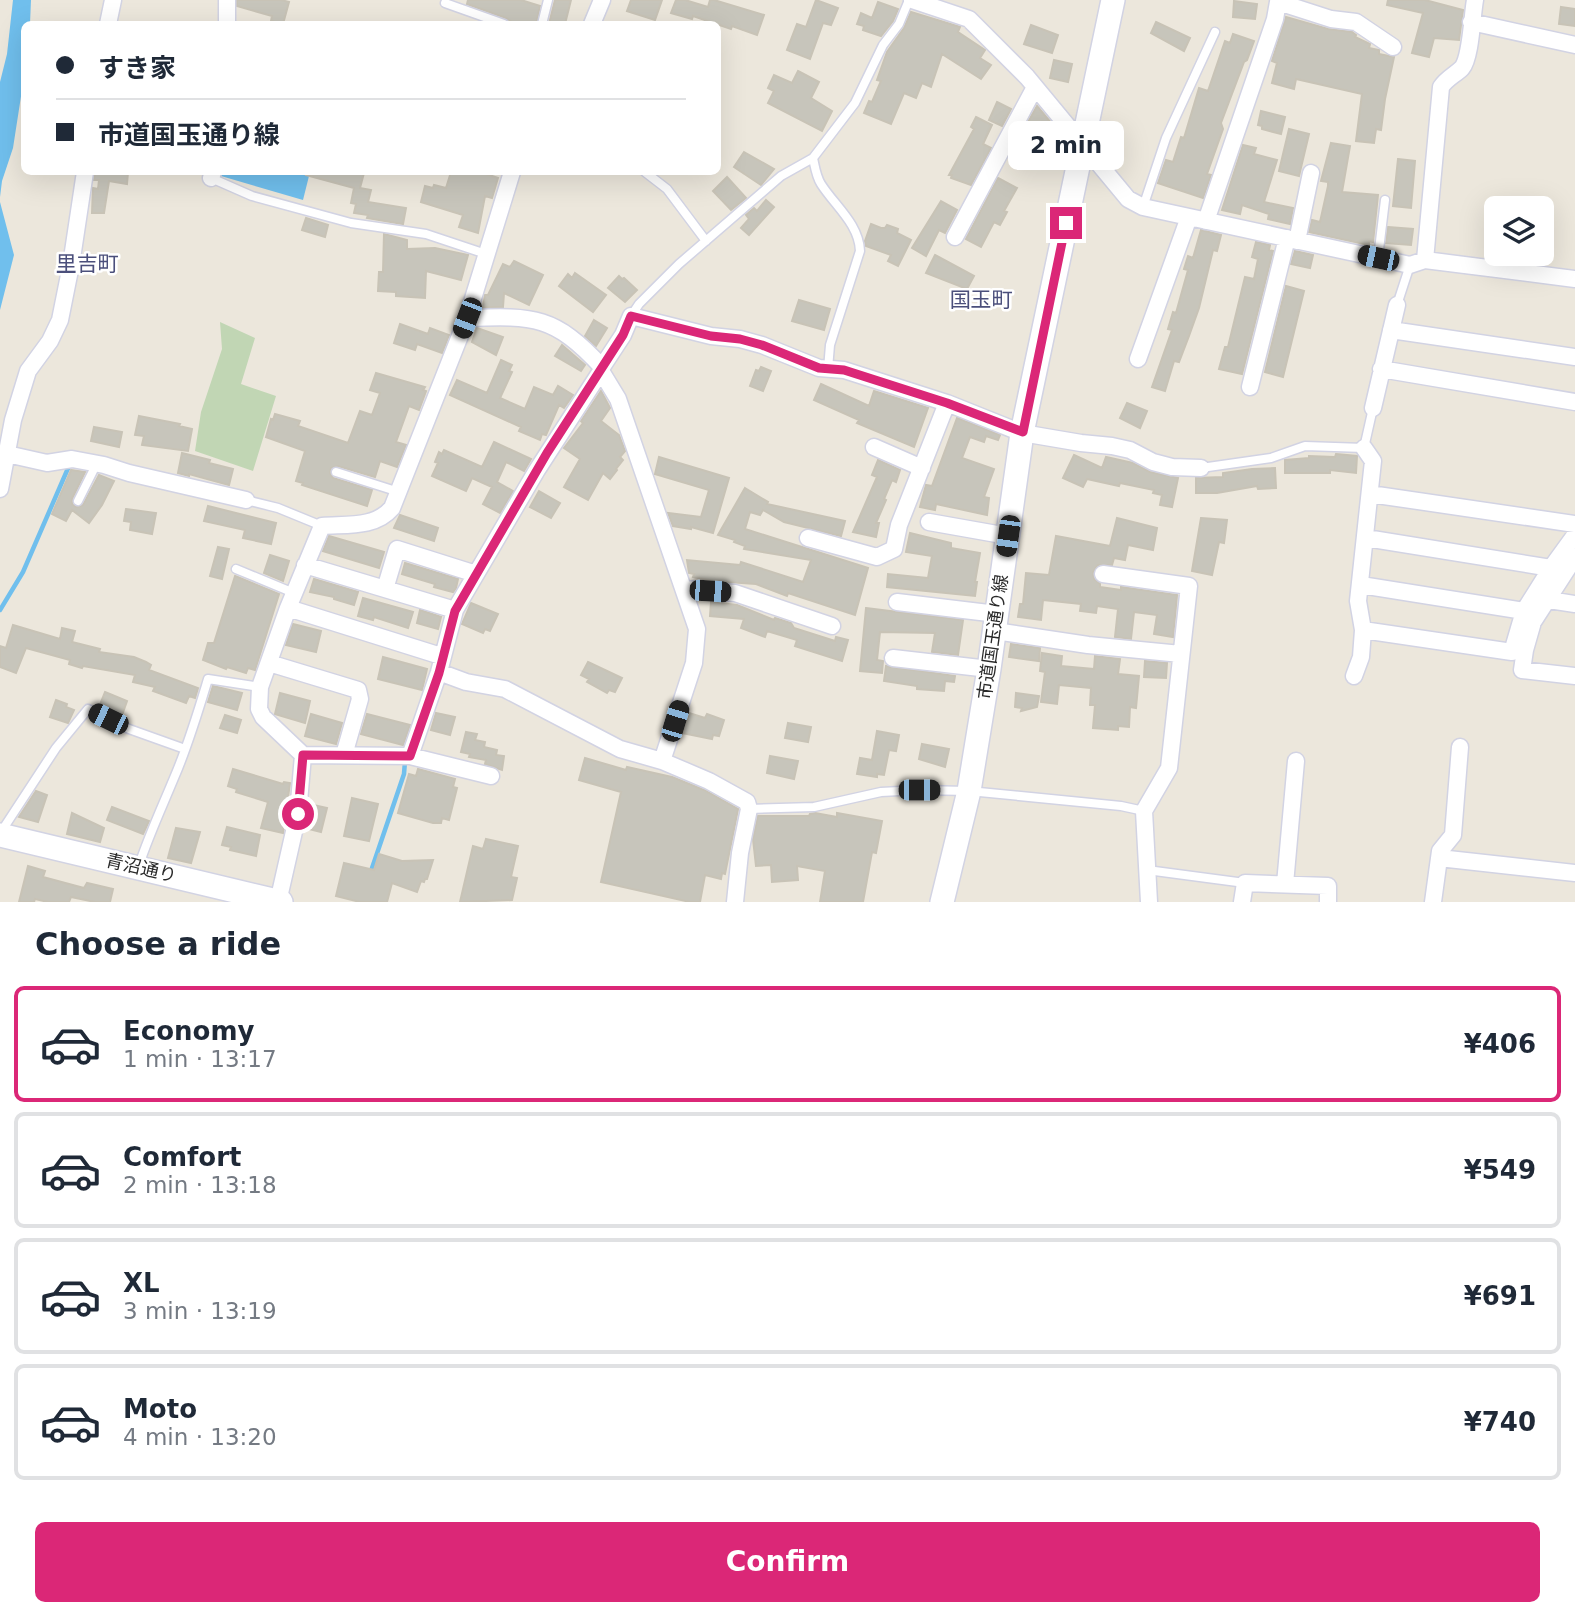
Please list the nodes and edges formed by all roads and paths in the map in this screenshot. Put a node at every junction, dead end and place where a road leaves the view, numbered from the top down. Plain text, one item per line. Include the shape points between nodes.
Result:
1 (113, 0) edge
2 (227, 0) edge
3 (548, 0) edge
4 (602, 0) edge
5 (911, 0) edge
6 (1113, 0) edge
7 (1475, 0) edge
8 (445, 3) dead end
9 (109, 21) edge
10 (227, 21) edge
11 (496, 21) edge
12 (543, 21) edge
13 (593, 21) edge
14 (1471, 22) junction
15 (1216, 32) dead end
16 (1575, 45) edge
17 (1393, 47) dead end
18 (1035, 87) junction
19 (1083, 144) junction
20 (813, 158) junction
21 (1311, 173) dead end
22 (85, 175) edge
23 (212, 175) edge
24 (511, 175) edge
25 (649, 175) edge
26 (1385, 200) dead end
27 (1143, 207) junction
28 (1189, 217) junction
29 (1206, 221) junction
30 (955, 237) dead end
31 (1292, 239) junction
32 (706, 241) junction
33 (486, 254) junction
34 (1378, 258) junction
35 (1417, 262) junction
36 (1575, 279) edge
37 (1397, 305) joint
38 (631, 316) junction
39 (467, 318) junction
40 (1391, 330) junction
41 (1575, 357) edge
42 (1139, 359) dead end
43 (601, 369) junction
44 (828, 369) junction
45 (1381, 369) junction
46 (1250, 387) dead end
47 (1575, 402) edge
48 (947, 403) junction
49 (1373, 408) joint
50 (1023, 432) junction
51 (874, 447) dead end
52 (1364, 448) junction
53 (7, 454) junction
54 (97, 463) junction
55 (922, 468) junction
56 (1201, 468) joint
57 (336, 472) dead end
58 (0, 489) edge
59 (398, 492) junction
60 (1370, 494) junction
61 (246, 500) joint
62 (78, 501) dead end
63 (929, 522) dead end
64 (1575, 524) edge
65 (322, 526) junction
66 (1575, 535) edge
67 (1008, 536) junction
68 (808, 538) dead end
69 (1366, 538) junction
70 (1575, 557) edge
71 (305, 565) junction
72 (1551, 568) junction
73 (236, 569) dead end
74 (476, 574) junction
75 (1103, 574) dead end
76 (1361, 585) junction
77 (384, 589) junction
78 (685, 589) junction
79 (1549, 600) junction
80 (291, 601) junction
81 (897, 602) dead end
82 (1575, 604) edge
83 (455, 611) junction
84 (1524, 611) junction
85 (996, 622) junction
86 (832, 626) dead end
87 (1363, 630) junction
88 (1181, 654) junction
89 (893, 658) dead end
90 (269, 663) junction
91 (440, 664) junction
92 (989, 668) junction
93 (1354, 676) dead end
94 (1575, 676) edge
95 (260, 687) junction
96 (1460, 747) dead end
97 (185, 749) junction
98 (344, 754) junction
99 (303, 755) junction
100 (410, 756) junction
101 (663, 761) junction
102 (1296, 761) dead end
103 (491, 776) dead end
104 (969, 791) junction
105 (749, 809) junction
106 (1144, 811) junction
107 (0, 834) edge
108 (1439, 858) junction
109 (138, 867) junction
110 (1147, 870) junction
111 (1575, 873) edge
112 (1245, 883) junction
113 (1284, 884) junction
114 (279, 902) edge
115 (735, 902) edge
116 (942, 902) edge
117 (1149, 902) edge
118 (1242, 902) edge
119 (1328, 902) edge
120 (1433, 902) edge

1 - 9 street
2 - 10 street
3 - 12 lane
4 - 13 street
5 - 18 street via 969,19
5 - 20 lane via 855,103
6 - 19 street, 市道国玉通り線
7 - 14 street
8 - 11 lane
14 - 16 street
14 - 35 street via 1467,58 1441,87
15 - 27 lane via 1166,138
17 - 29 street via 1356,22 1278,2
18 - 19 street
18 - 30 street
19 - 27 street via 1129,199
19 - 50 street, 市道国玉通り線
20 - 32 lane via 781,176
20 - 44 lane via 820,183 853,227 860,251 830,345
21 - 31 street
22 - 53 street via 60,320 28,371
23 - 33 lane via 252,196 351,223 426,234
24 - 33 street
25 - 32 lane via 667,189
26 - 34 lane
27 - 28 street
28 - 29 street
28 - 42 street
29 - 31 street
31 - 34 street
31 - 46 street
32 - 38 lane via 678,264
33 - 39 street
34 - 35 street
35 - 36 street
35 - 37 lane
37 - 40 street
38 - 43 street
38 - 44 street via 740,339
39 - 43 street via 537,319 580,343
39 - 59 street
40 - 41 street
40 - 45 street
43 - 74 street
43 - 78 street via 627,419
44 - 48 street
45 - 47 street
45 - 49 street
48 - 50 street
48 - 55 street
49 - 52 lane
50 - 56 street via 1130,450 1172,467
50 - 67 street, 市道国玉通り線
51 - 55 street
52 - 56 lane via 1305,446 1271,458
52 - 60 street via 1373,461
53 - 54 street via 47,463 72,459
53 - 58 street
54 - 61 street
54 - 62 lane
55 - 68 street via 894,550 877,557
57 - 59 lane
59 - 65 street via 393,508 380,519
60 - 64 street
60 - 69 street
61 - 65 lane
63 - 67 street
65 - 71 street
66 - 72 street
67 - 85 street, 市道国玉通り線
69 - 72 street
69 - 76 street
70 - 79 street
71 - 77 street
71 - 80 street
72 - 84 street
73 - 80 lane
74 - 77 street via 397,549
74 - 83 street
75 - 88 street via 1189,586
76 - 84 street
76 - 87 street via 1358,601
77 - 83 street
78 - 86 street via 735,593
78 - 101 street via 697,629 697,646
79 - 82 street
79 - 94 street via 1533,622 1522,670
80 - 90 street
80 - 91 street
81 - 85 street
83 - 91 street
84 - 87 street via 1512,652
85 - 88 street via 1088,645
85 - 92 street, 市道国玉通り線
87 - 93 street
88 - 106 street via 1169,768
89 - 92 street
90 - 95 street
90 - 98 street via 358,690 360,699
91 - 100 street
91 - 101 street via 466,682 505,689 620,749
92 - 104 street, 市道国玉通り線
95 - 97 lane via 208,679
95 - 99 street via 263,717
96 - 108 street via 1453,835
97 - 107 lane via 88,709 56,748
97 - 109 lane
98 - 99 street
98 - 100 street
99 - 114 street via 298,814
100 - 103 street
101 - 105 street via 747,802
102 - 113 street
104 - 105 lane via 881,792 814,807
104 - 106 lane
104 - 116 street, 市道国玉通り線
105 - 115 street
106 - 110 street
107 - 109 street, 青沼通り
108 - 111 street
108 - 120 street
109 - 114 street, 青沼通り
110 - 112 lane
110 - 117 street
112 - 113 street
112 - 118 street
113 - 119 street via 1328,886

